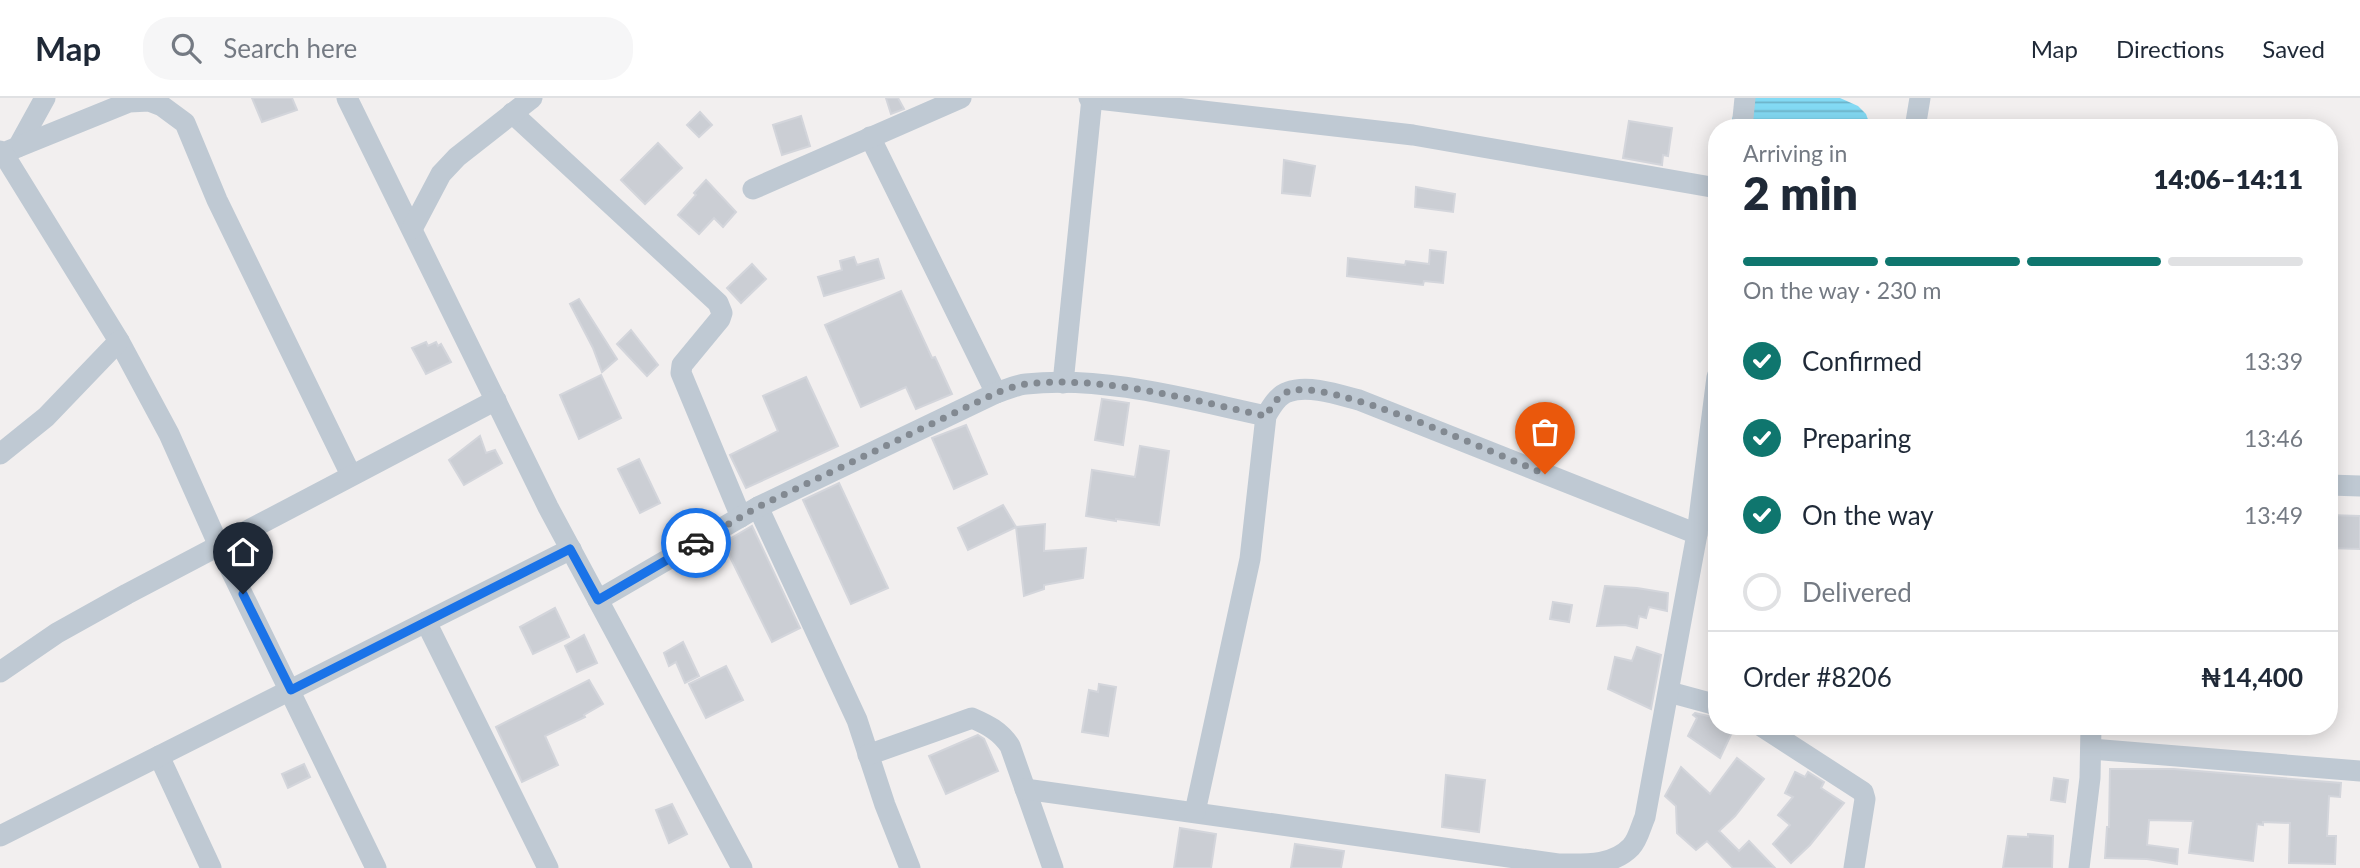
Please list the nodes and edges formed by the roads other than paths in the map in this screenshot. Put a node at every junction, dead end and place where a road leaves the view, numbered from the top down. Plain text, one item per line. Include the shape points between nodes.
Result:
1 (45, 98) edge
2 (347, 98) edge
3 (532, 98) edge
4 (961, 98) edge
5 (1090, 98) edge
6 (1745, 98) edge
7 (1920, 98) edge
8 (130, 100) edge
9 (512, 114) junction
10 (1743, 119) edge
11 (1917, 119) edge
12 (870, 137) junction
13 (7, 151) edge
14 (1708, 186) edge
15 (753, 189) dead end
16 (412, 229) junction
17 (119, 341) junction
18 (1063, 383) junction
19 (996, 393) junction
20 (496, 400) junction
21 (1266, 416) junction
22 (1708, 448) edge
23 (0, 454) edge
24 (351, 475) junction
25 (2338, 485) edge
26 (2360, 486) edge
27 (749, 512) junction
28 (1697, 534) junction
29 (219, 546) junction
30 (570, 549) junction
31 (598, 600) junction
32 (426, 622) junction
33 (0, 672) edge
34 (291, 690) junction
35 (1669, 692) junction
36 (1708, 703) edge
37 (1775, 735) edge
38 (2091, 735) edge
39 (2091, 749) junction
40 (868, 755) junction
41 (159, 756) junction
42 (2360, 771) edge
43 (1025, 789) junction
44 (1195, 812) junction
45 (0, 836) edge
46 (1632, 846) junction
47 (211, 868) edge
48 (376, 868) edge
49 (548, 868) edge
50 (743, 868) edge
51 (910, 868) edge
52 (1052, 868) edge
53 (1638, 868) edge
54 (1854, 868) edge
55 (2079, 868) edge

1 - 13 street
2 - 16 street
3 - 9 street
4 - 12 street
5 - 14 street via 1413,135
5 - 18 street
6 - 10 street
7 - 11 street
8 - 13 street
8 - 24 street via 162,106 185,123 216,200
9 - 16 street via 441,174
9 - 27 street via 718,303 720,319 682,365 681,373
12 - 15 street
12 - 19 street
13 - 17 street
16 - 20 street
17 - 23 street via 46,417
17 - 29 street via 169,433
18 - 19 street via 1024,384
18 - 21 street via 1084,382
19 - 27 street
20 - 24 street
20 - 30 street
21 - 28 street via 1288,392 1315,389 1359,400
21 - 44 street via 1250,559
22 - 28 street
24 - 29 street
25 - 26 street
27 - 31 street
27 - 40 street via 838,675
28 - 35 street
29 - 33 street via 57,633
29 - 34 street
30 - 31 street
30 - 32 street
31 - 50 street
32 - 34 street
32 - 49 street
34 - 41 street
34 - 48 street
35 - 36 street
35 - 46 street via 1645,817
37 - 54 street via 1863,792
38 - 39 street
39 - 42 street
39 - 55 street
40 - 43 street via 972,718 1003,734
40 - 51 street
41 - 45 street
41 - 47 street
43 - 44 street
43 - 52 street
44 - 46 street via 1558,864 1594,864 1616,858
46 - 53 street

